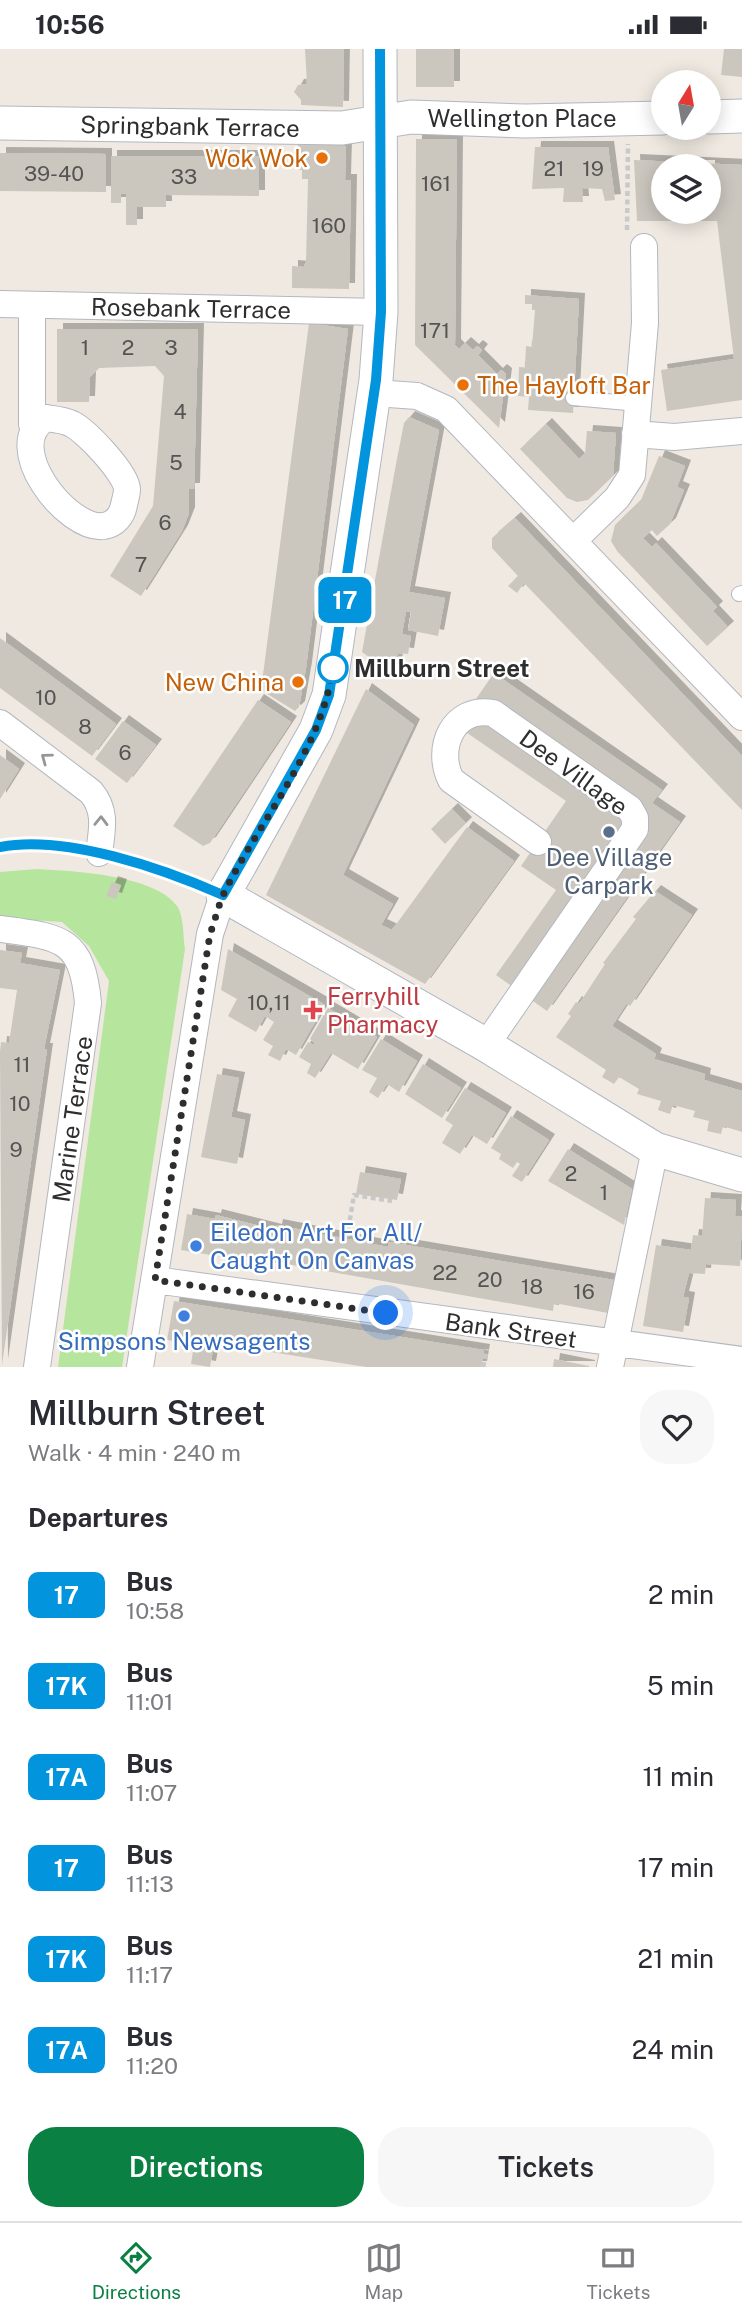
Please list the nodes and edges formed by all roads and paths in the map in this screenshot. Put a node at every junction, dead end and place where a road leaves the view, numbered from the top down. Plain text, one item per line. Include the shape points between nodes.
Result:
1 (380, 49) edge
2 (742, 116) edge
3 (721, 117) edge
4 (628, 118) junction
5 (651, 118) edge
6 (0, 123) edge
7 (380, 123) junction
8 (635, 240) joint
9 (0, 304) edge
10 (32, 305) junction
11 (381, 312) junction
12 (375, 393) junction
13 (573, 398) dead end
14 (638, 404) junction
15 (32, 423) dead end
16 (742, 431) edge
17 (635, 434) junction
18 (574, 540) junction
19 (742, 717) edge
20 (0, 723) edge
21 (538, 842) dead end
22 (99, 853) dead end
23 (223, 895) junction
24 (0, 929) edge
25 (486, 1045) junction
26 (655, 1149) junction
27 (742, 1175) edge
28 (392, 1201) dead end
29 (347, 1237) dead end
30 (155, 1280) junction
31 (612, 1356) edge
32 (742, 1360) edge
33 (37, 1367) edge
34 (140, 1367) edge

1 - 7 street
2 - 3 street
4 - 5 street, Wellington Place
4 - 7 street, Wellington Place via 411,117
4 - 8 path
6 - 7 street, Springbank Terrace via 342,128
7 - 11 street
8 - 14 street via 645,323
9 - 10 street, Rosebank Terrace
10 - 11 street, Rosebank Terrace
10 - 15 street
11 - 12 street
12 - 18 street via 417,396 446,409
12 - 23 street via 329,695 316,730
13 - 14 lane
14 - 17 street
16 - 17 street via 674,437
17 - 18 street via 632,475 617,498
18 - 19 street
22 -> 20 street via 101,804
21 - 25 street, Dee Village via 451,780 444,767 447,738 470,714 493,713 630,809 635,818 635,829
23 - 25 street
23 - 30 street via 210,934
24 - 33 street, Marine Terrace via 42,935 69,945 85,971 88,1003
25 - 26 street
26 - 27 street
26 - 31 street
28 - 29 path via 355,1195
30 - 31 street, Bank Street
30 - 34 street
31 - 32 street, Bank Street

